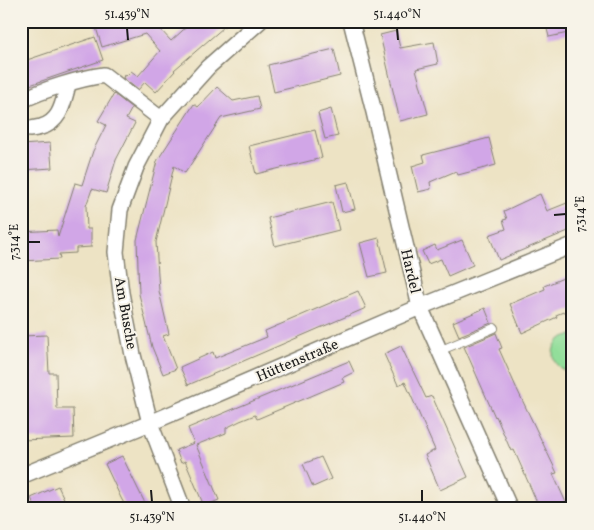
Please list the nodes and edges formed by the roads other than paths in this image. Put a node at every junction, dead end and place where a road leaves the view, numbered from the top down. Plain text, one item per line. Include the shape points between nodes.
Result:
1 (260, 21) edge
2 (350, 21) edge
3 (68, 85) junction
4 (21, 101) edge
5 (161, 119) junction
6 (21, 127) edge
7 (573, 245) edge
8 (420, 307) junction
9 (494, 328) dead end
10 (440, 351) junction
11 (150, 423) junction
12 (21, 476) edge
13 (183, 509) edge
14 (510, 509) edge

1 - 5 street, Am Busche via 208,67
2 - 8 street, Hardel
3 - 4 street
3 - 5 street via 104,75
3 - 6 street via 60,113 50,125 29,130
5 - 11 street, Am Busche via 136,167 120,210 116,252 120,293
7 - 8 street, Hüttenstraße
8 - 10 street, Hardel
8 - 11 street, Hüttenstraße
9 - 10 lane
10 - 14 street, Hardel
11 - 12 street, Hüttenstraße
11 - 13 street, Am Busche

